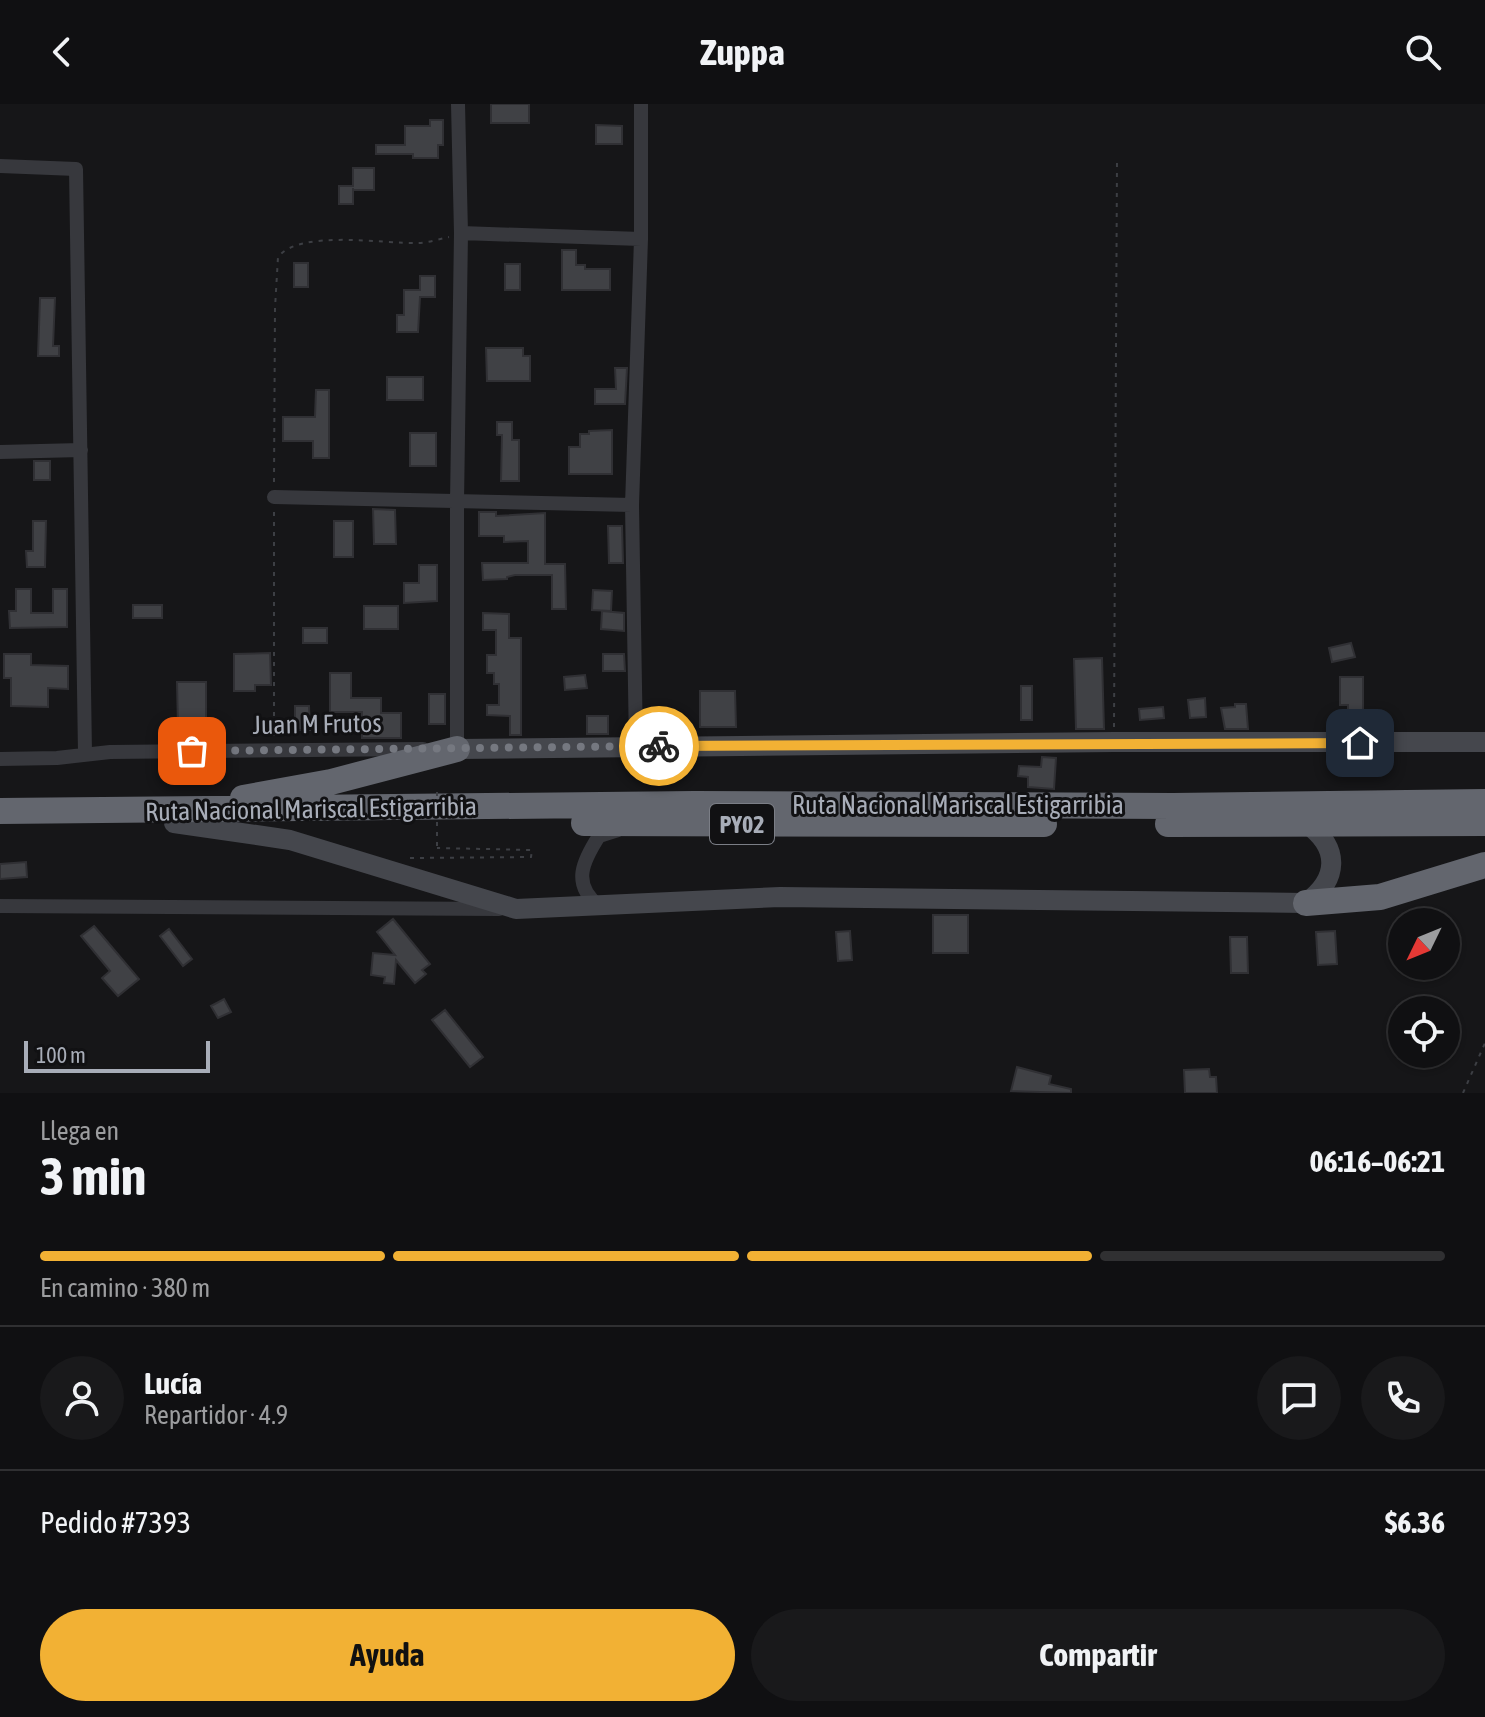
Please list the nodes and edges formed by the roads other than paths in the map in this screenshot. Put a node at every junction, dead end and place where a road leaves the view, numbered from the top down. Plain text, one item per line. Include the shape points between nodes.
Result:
1 (458, 104) edge
2 (641, 104) edge
3 (0, 166) edge
4 (461, 233) junction
5 (641, 239) junction
6 (81, 450) junction
7 (0, 452) edge
8 (274, 497) road end
9 (457, 502) junction
10 (632, 505) junction
11 (1485, 742) edge
12 (636, 746) junction
13 (457, 749) junction
14 (85, 753) junction
15 (0, 759) edge
16 (1485, 802) edge
17 (0, 811) edge
18 (172, 817) junction
19 (1485, 823) edge
20 (635, 824) junction
21 (1307, 824) junction
22 (0, 825) edge
23 (1485, 865) edge
24 (1306, 903) junction
25 (0, 906) edge
26 (599, 906) junction
27 (516, 909) junction

1 - 4 street
2 - 5 street
3 - 6 street via 76,169
4 - 5 street
4 - 9 street
5 - 10 street
6 - 7 street
6 - 14 street
8 - 9 street
9 - 10 street
9 - 13 street
10 - 12 street
11 - 12 street, Juan M Frutos
12 - 13 street, Juan M Frutos
13 - 14 street, Juan M Frutos
13 - 18 highway
14 - 15 street, Juan M Frutos
16 - 18 highway, Ruta Nacional Mariscal Estigarribia / PY02 via 694,804
17 - 18 highway, Ruta Nacional Mariscal Estigarribia / PY02
18 - 20 highway, Ruta Nacional Mariscal Estigarribia / PY02
18 - 22 highway, Ruta Nacional Mariscal Estigarribia / PY02
18 - 27 street via 290,840
19 - 21 highway, Ruta Nacional Mariscal Estigarribia / PY02
20 - 21 highway, Ruta Nacional Mariscal Estigarribia / PY02
20 - 26 street via 599,836 586,855 584,886
21 - 24 street via 1325,841 1332,864 1320,894
23 - 24 highway via 1380,897
24 - 26 street via 780,897
25 - 27 street
26 - 27 street

